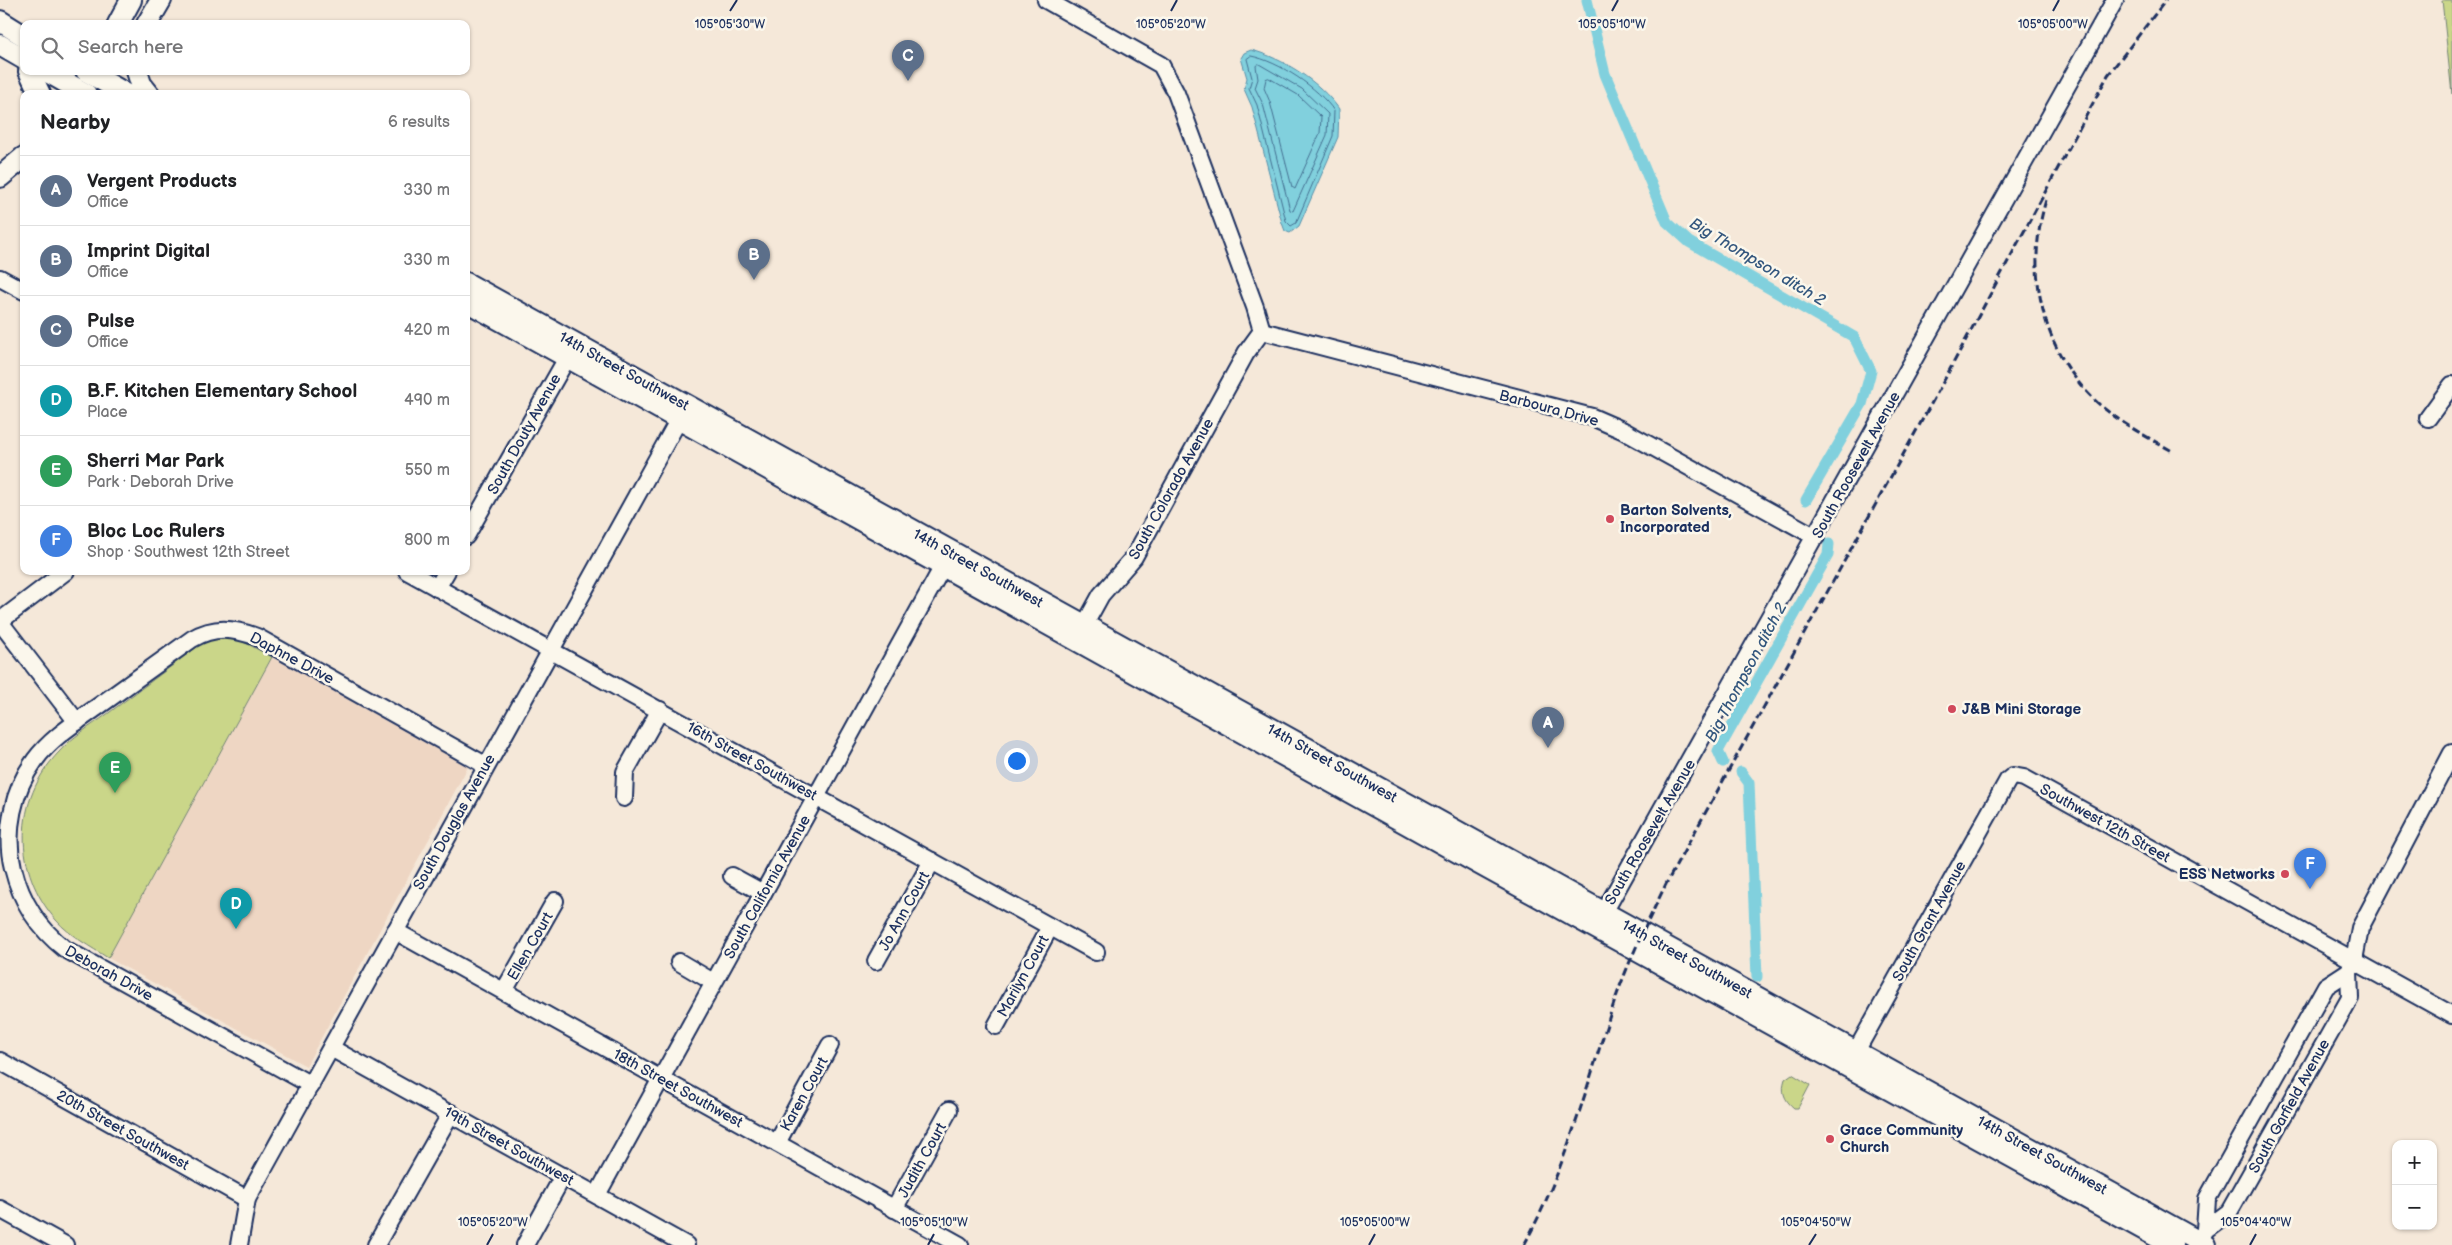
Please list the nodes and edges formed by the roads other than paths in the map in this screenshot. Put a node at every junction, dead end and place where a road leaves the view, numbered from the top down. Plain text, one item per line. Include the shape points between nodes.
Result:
1 (161, 0) edge
2 (1046, 0) edge
3 (2115, 0) edge
4 (149, 20) edge
5 (0, 21) edge
6 (17, 52) edge
7 (31, 75) edge
8 (63, 75) edge
9 (138, 75) edge
10 (92, 82) edge
11 (38, 90) edge
12 (115, 90) edge
13 (146, 90) edge
14 (20, 160) edge
15 (0, 177) edge
16 (0, 278) edge
17 (470, 286) edge
18 (20, 289) edge
19 (470, 303) edge
20 (1262, 331) junction
21 (567, 358) junction
22 (2452, 385) edge
23 (682, 412) junction
24 (2428, 418) dead end
25 (470, 529) edge
26 (1816, 537) junction
27 (946, 560) junction
28 (61, 575) edge
29 (414, 575) edge
30 (444, 575) edge
31 (437, 588) junction
32 (0, 621) edge
33 (1080, 634) junction
34 (551, 651) junction
35 (660, 710) junction
36 (78, 722) junction
37 (2452, 753) edge
38 (485, 765) junction
39 (2013, 776) joint
40 (817, 797) junction
41 (624, 798) dead end
42 (4, 849) edge
43 (932, 861) junction
44 (732, 876) dead end
45 (763, 893) junction
46 (555, 901) dead end
47 (1599, 922) junction
48 (1050, 927) junction
49 (395, 931) junction
50 (1096, 952) dead end
51 (876, 961) dead end
52 (679, 962) dead end
53 (2351, 965) junction
54 (713, 982) junction
55 (504, 991) junction
56 (2452, 1015) edge
57 (996, 1026) dead end
58 (830, 1045) dead end
59 (331, 1048) junction
60 (1852, 1060) junction
61 (0, 1061) edge
62 (661, 1078) junction
63 (310, 1084) junction
64 (949, 1110) dead end
65 (451, 1113) junction
66 (777, 1142) junction
67 (563, 1176) junction
68 (597, 1195) junction
69 (247, 1199) junction
70 (0, 1209) edge
71 (894, 1209) junction
72 (2202, 1240) edge
73 (679, 1243) edge
74 (65, 1245) edge
75 (239, 1245) edge
76 (376, 1245) edge
77 (526, 1245) edge
78 (960, 1245) edge
79 (2172, 1245) edge

1 - 4 main road
2 - 20 street via 1161,65 1176,93
3 - 26 street, South Roosevelt Avenue
5 - 6 main road
7 - 11 main road
8 - 10 main road
9 - 13 main road
10 - 12 main road
14 - 15 main road
16 - 18 street
17 - 23 main road, 14th Street Southwest
19 - 21 main road, 14th Street Southwest
20 - 26 street, Barboura Drive via 1592,418 1622,430
20 - 33 street, South Colorado Avenue via 1246,353 1134,557 1101,595
21 - 23 main road, 14th Street Southwest
21 - 25 street, South Douty Avenue
22 - 24 street
23 - 27 main road, 14th Street Southwest
23 - 34 street, South Douglas Avenue
26 - 47 street, South Roosevelt Avenue
27 - 33 main road, 14th Street Southwest
27 - 40 street, South California Avenue
28 - 32 street
29 - 31 street, 16th Street Southwest
30 - 31 street
31 - 34 street, 16th Street Southwest
32 - 36 street
33 - 47 main road, 14th Street Southwest
34 - 35 street, 16th Street Southwest
34 - 38 street, South Douglas Avenue
35 - 40 street, 16th Street Southwest
35 - 41 street via 625,772
36 - 38 street, Daphne Drive via 192,639 208,630 229,629 257,637
36 - 42 street, Deborah Drive via 47,748 28,770 18,791
37 - 53 street, South Garfield Avenue via 2360,928
38 - 49 street, South Douglas Avenue
39 - 53 street, Southwest 12th Street via 2024,778
39 - 60 street, South Grant Avenue
40 - 43 street, 16th Street Southwest
40 - 45 street, South California Avenue
42 - 63 street, Deborah Drive via 25,904 55,941
43 - 48 street, 16th Street Southwest
43 - 51 street, Jo Ann Court
44 - 45 street
45 - 54 street, South California Avenue
46 - 55 street, Ellen Court
47 - 60 main road, 14th Street Southwest
48 - 50 street, 16th Street Southwest
48 - 57 street, Marilyn Court
49 - 55 street, 18th Street Southwest
49 - 59 street, South Douglas Avenue
52 - 54 street
53 - 56 street, Southwest 12th Street
53 - 72 street, South Garfield Avenue via 2350,998 2229,1212
53 - 72 street, South Garfield Avenue via 2326,986 2207,1199
54 - 62 street, South California Avenue
55 - 62 street, 18th Street Southwest
58 - 66 street, Karen Court
59 - 63 street, South Douglas Avenue
59 - 65 street, 19th Street Southwest
60 - 72 main road, 14th Street Southwest
60 - 79 main road, 14th Street Southwest
61 - 69 street, 20th Street Southwest
62 - 66 street, 18th Street Southwest
62 - 68 street, South California Avenue
63 - 69 street, South Douglas Avenue
64 - 71 street, Judith Court
65 - 67 street, 19th Street Southwest
65 - 76 street
66 - 71 street, 18th Street Southwest
67 - 68 street, 19th Street Southwest
67 - 77 street
68 - 73 street, 19th Street Southwest
69 - 75 street, South Douglas Avenue
70 - 74 street
71 - 78 street, 18th Street Southwest

